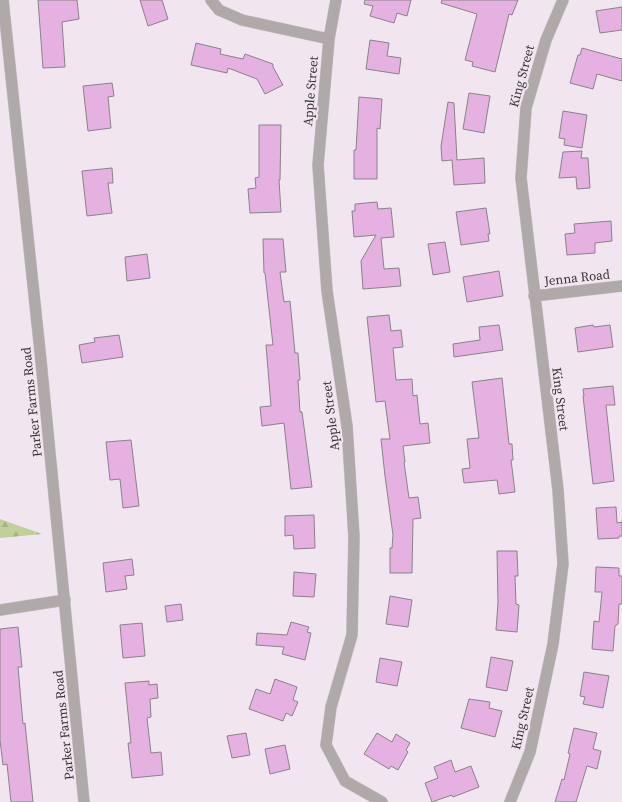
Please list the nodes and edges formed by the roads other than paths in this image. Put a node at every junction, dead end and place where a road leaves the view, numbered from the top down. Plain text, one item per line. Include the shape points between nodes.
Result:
1 (3, 0) edge
2 (211, 0) edge
3 (336, 0) edge
4 (563, 0) edge
5 (329, 39) junction
6 (622, 286) edge
7 (534, 296) junction
8 (65, 600) junction
9 (0, 610) edge
10 (84, 802) edge
11 (382, 802) edge
12 (510, 802) edge

1 - 8 street, Parker Farms Road
2 - 5 street via 218,10 242,20
3 - 5 street, Apple Street
4 - 7 street, King Street via 546,40 526,108 521,178
5 - 11 street, Apple Street via 318,165 327,291 347,426 354,537 352,635 331,707 326,745 345,781
6 - 7 street, Jenna Road
7 - 12 street, King Street via 558,490 563,564 553,644 530,752
8 - 9 street
8 - 10 street, Parker Farms Road

